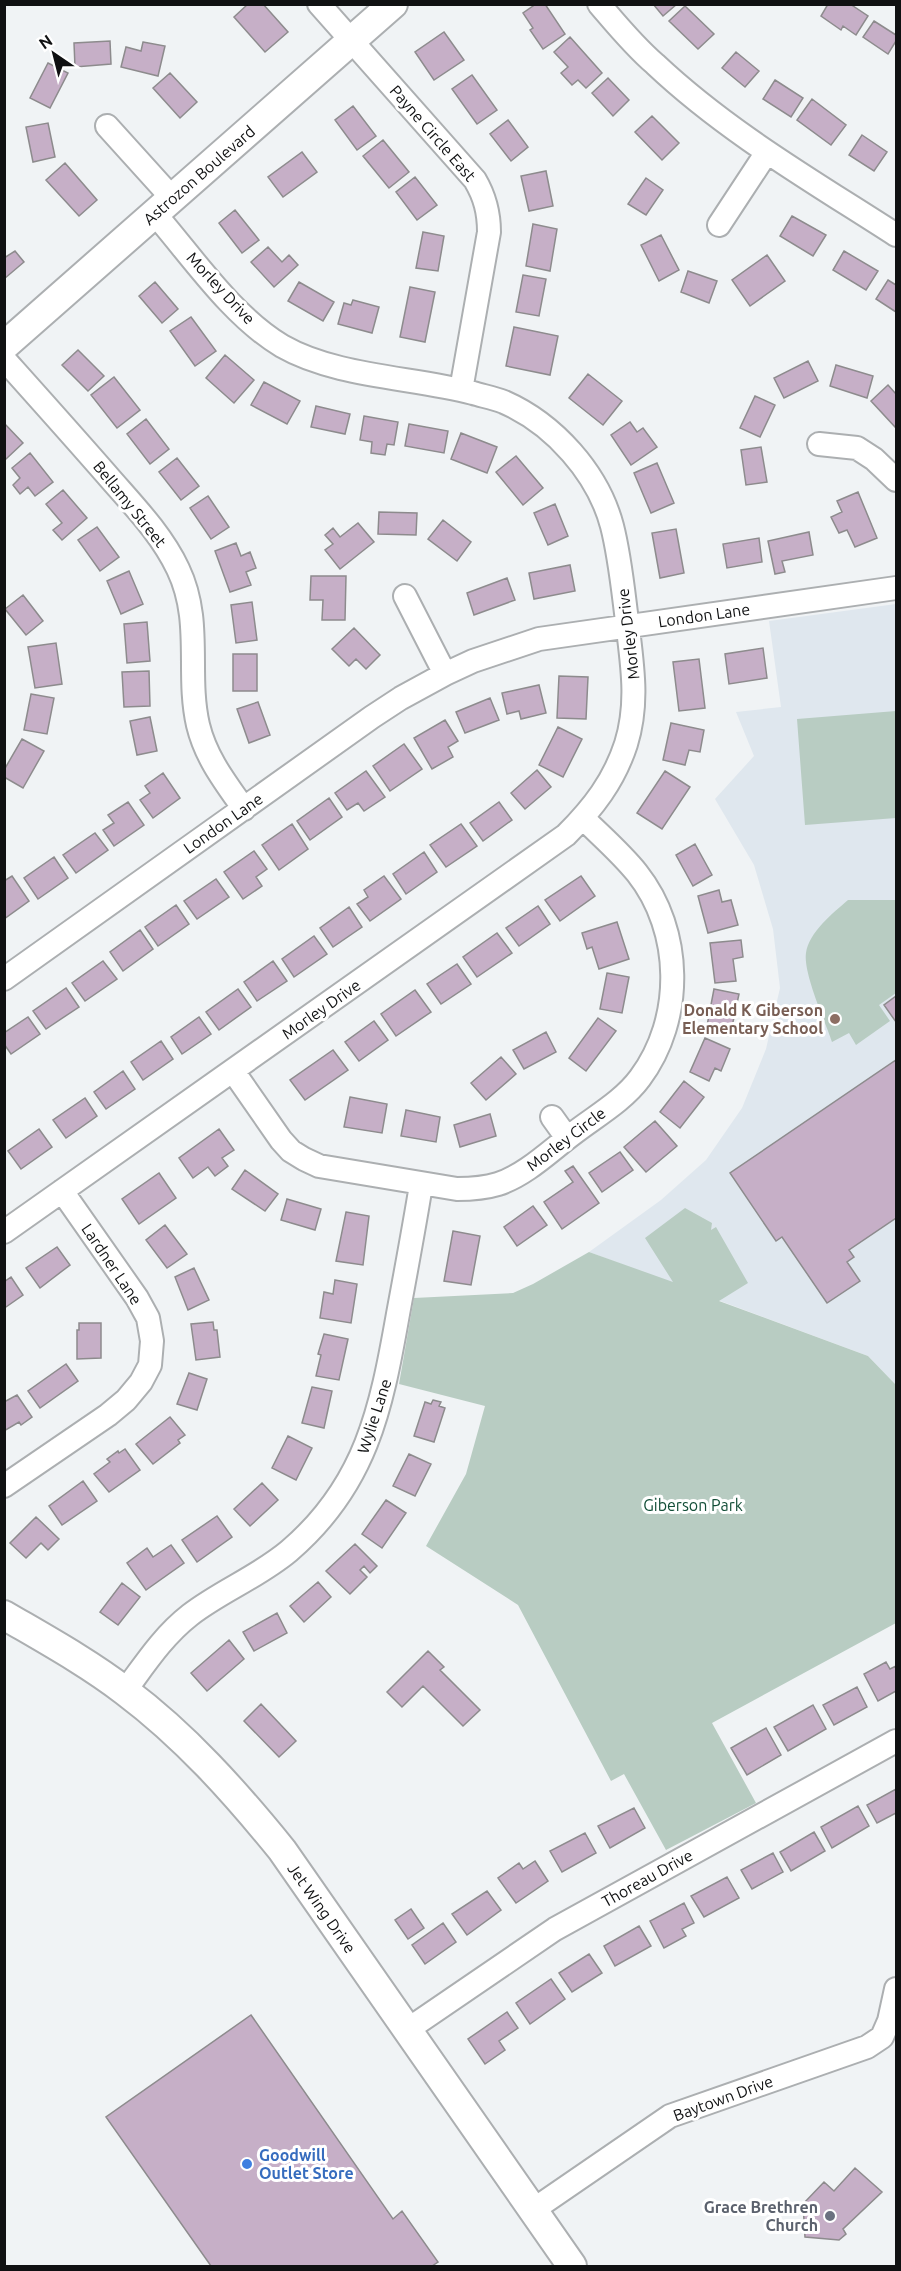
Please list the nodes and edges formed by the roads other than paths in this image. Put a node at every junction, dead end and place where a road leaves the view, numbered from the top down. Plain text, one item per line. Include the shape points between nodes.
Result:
1 (319, 4) edge
2 (393, 4) edge
3 (598, 4) edge
4 (352, 41) junction
5 (107, 126) dead end
6 (767, 152) junction
7 (164, 206) junction
8 (718, 225) dead end
9 (897, 235) edge
10 (4, 346) edge
11 (4, 359) edge
12 (461, 390) junction
13 (819, 444) dead end
14 (897, 480) edge
15 (897, 588) edge
16 (405, 596) dead end
17 (628, 626) junction
18 (445, 674) junction
19 (244, 809) junction
20 (583, 818) junction
21 (4, 979) edge
22 (233, 1071) junction
23 (552, 1117) dead end
24 (567, 1138) junction
25 (421, 1185) junction
26 (62, 1191) junction
27 (4, 1232) edge
28 (4, 1486) edge
29 (4, 1615) edge
30 (125, 1691) junction
31 (897, 1741) edge
32 (897, 1989) edge
33 (407, 2030) junction
34 (533, 2210) junction
35 (572, 2266) edge

1 - 4 street, Payne Circle East
2 - 4 main road, Astrozon Boulevard
3 - 6 street via 656,66
4 - 7 main road, Astrozon Boulevard
4 - 12 street, Payne Circle East via 484,195 489,232
5 - 7 street, Morley Drive
6 - 8 street
6 - 9 street
7 - 10 main road, Astrozon Boulevard
7 - 12 street, Morley Drive via 241,313 280,345 328,365
11 - 19 street, Bellamy Street via 151,526 178,569 192,615 198,725 216,770
12 - 17 street, Morley Drive via 522,412 561,442 592,480 612,525
13 - 14 street via 857,448
15 - 17 street, London Lane
16 - 18 street
17 - 18 street, London Lane via 539,639
17 - 20 street, Morley Drive via 634,668 632,720 616,770 602,796
18 - 19 street, London Lane via 401,698
19 - 21 street, London Lane
20 - 22 street, Morley Drive via 549,848
20 - 24 street, Morley Circle via 632,867 653,898 664,921 674,986 668,1018 640,1077 621,1098
22 - 25 street, Morley Circle via 281,1140 304,1159 319,1166
22 - 26 street, Morley Drive
23 - 24 street
24 - 25 street, Morley Circle via 499,1183 457,1189
25 - 30 street, Wylie Lane via 385,1386 366,1449 351,1478 312,1530 288,1552 174,1628
26 - 27 street, Morley Drive
26 - 28 street, Lardner Lane via 148,1318 153,1341 150,1365 126,1400 108,1415
29 - 30 main road, Jet Wing Drive
30 - 33 main road, Jet Wing Drive via 239,1797 282,1850
31 - 33 street, Thoreau Drive via 555,1929
32 - 34 street, Baytown Drive via 882,2037 867,2047 670,2116
33 - 34 main road, Jet Wing Drive
34 - 35 main road, Jet Wing Drive

